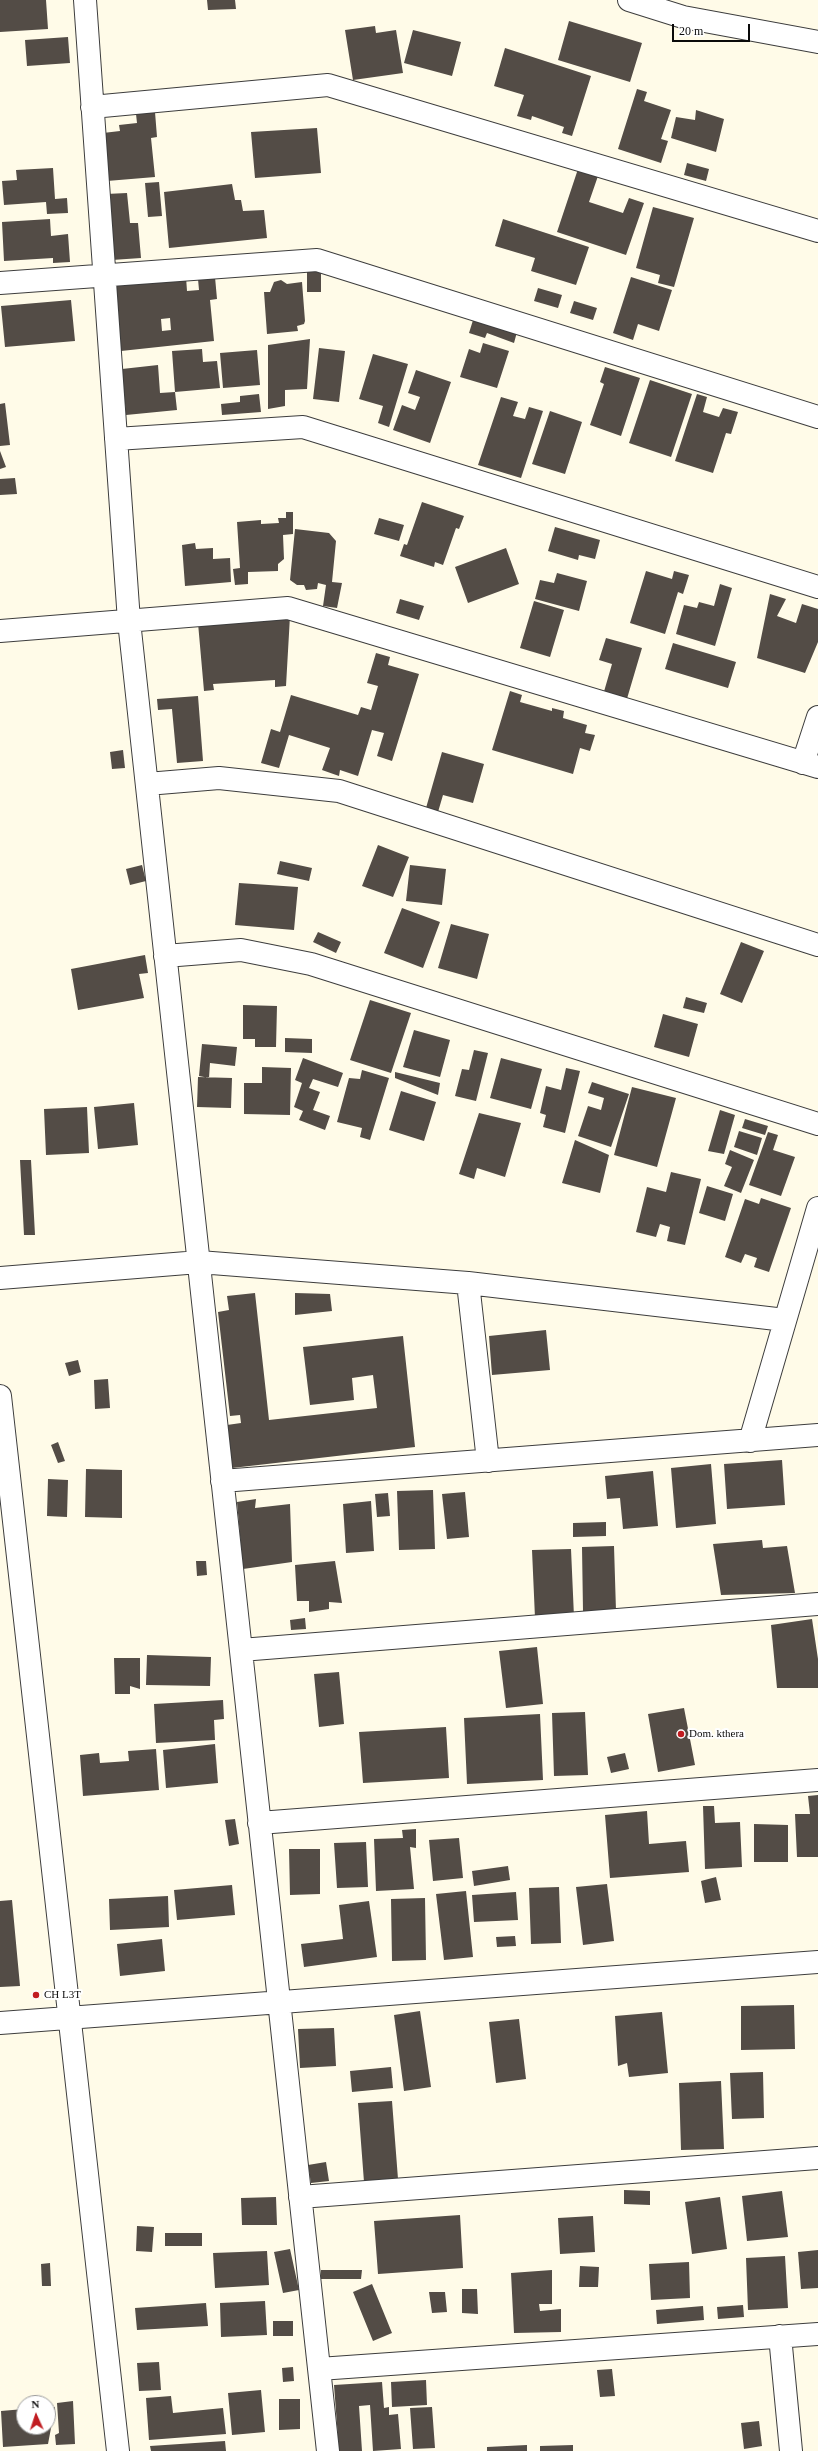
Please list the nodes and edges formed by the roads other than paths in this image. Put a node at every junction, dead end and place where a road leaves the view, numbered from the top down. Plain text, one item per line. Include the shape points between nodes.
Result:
1 (85, 0) edge
2 (629, 0) edge
3 (818, 42) edge
4 (92, 107) junction
5 (818, 231) edge
6 (104, 277) junction
7 (0, 283) edge
8 (818, 417) edge
9 (116, 438) junction
10 (818, 587) edge
11 (129, 621) junction
12 (0, 632) edge
13 (818, 717) edge
14 (810, 765) edge
15 (147, 784) junction
16 (818, 945) edge
17 (165, 956) junction
18 (818, 1124) edge
19 (818, 1208) edge
20 (199, 1262) junction
21 (0, 1278) edge
22 (468, 1283) junction
23 (785, 1320) junction
24 (0, 1396) edge
25 (818, 1435) edge
26 (750, 1440) junction
27 (488, 1461) junction
28 (222, 1481) junction
29 (818, 1604) edge
30 (240, 1650) junction
31 (818, 1780) edge
32 (259, 1823) junction
33 (818, 1962) edge
34 (279, 2002) junction
35 (70, 2017) junction
36 (0, 2023) edge
37 (818, 2158) edge
38 (300, 2197) junction
39 (818, 2334) edge
40 (780, 2336) junction
41 (319, 2369) junction
42 (118, 2451) edge
43 (328, 2451) edge
44 (791, 2451) edge

1 - 4 street
2 - 3 street via 683,17
4 - 5 street via 328,85
4 - 6 street
6 - 7 street
6 - 8 street via 317,260
6 - 9 street
9 - 10 street via 303,426
9 - 11 street
11 - 12 street
11 - 14 street via 288,608
11 - 15 street
13 - 14 street
15 - 16 street via 219,778 339,791
15 - 17 street
17 - 18 street via 241,950 311,964
17 - 20 street
19 - 23 street
20 - 21 street
20 - 22 street
20 - 28 street
22 - 23 street
22 - 27 street
23 - 26 street
24 - 35 street
25 - 26 street
26 - 27 street
27 - 28 street
28 - 30 street
29 - 30 street
30 - 32 street
31 - 32 street
32 - 34 street
33 - 34 street
34 - 35 street
34 - 38 street
35 - 36 street
35 - 42 street
37 - 38 street
38 - 41 street
39 - 40 street
40 - 41 street
40 - 44 street
41 - 43 street

